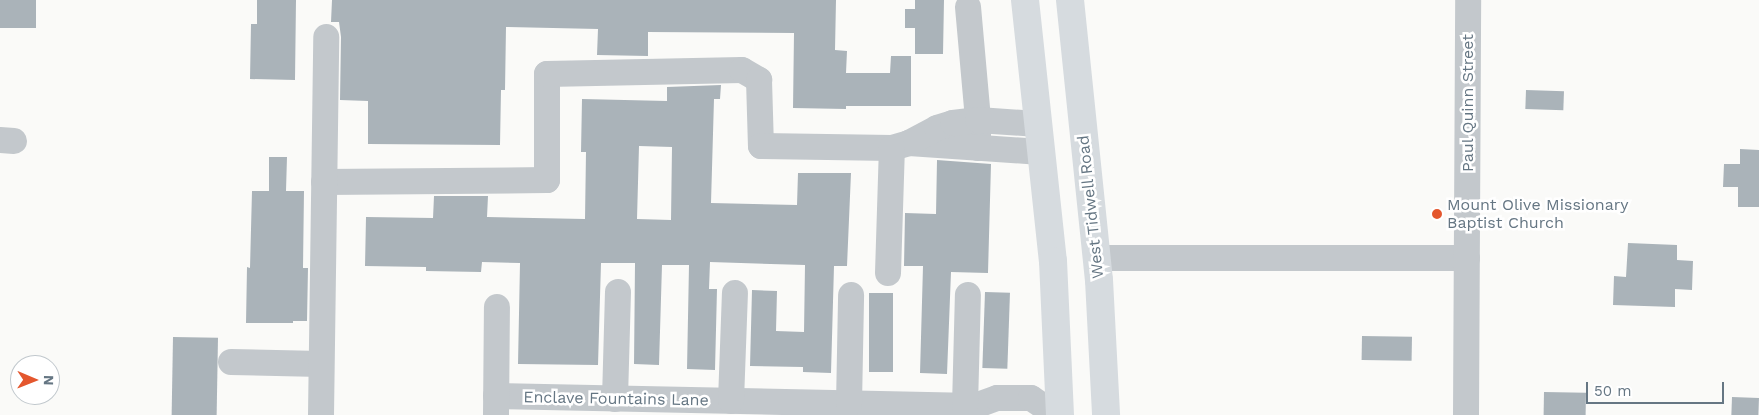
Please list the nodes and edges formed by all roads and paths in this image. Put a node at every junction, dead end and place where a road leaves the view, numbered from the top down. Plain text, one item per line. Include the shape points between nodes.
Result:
1 (1025, 0) edge
2 (1070, 0) edge
3 (1468, 0) edge
4 (968, 7) dead end
5 (326, 37) dead end
6 (978, 120) junction
7 (1038, 124) junction
8 (900, 146) junction
9 (978, 148) junction
10 (1041, 152) junction
11 (324, 182) junction
12 (1097, 258) junction
13 (1467, 258) junction
14 (888, 273) dead end
15 (618, 292) dead end
16 (735, 293) dead end
17 (851, 295) dead end
18 (968, 295) dead end
19 (498, 307) dead end
20 (231, 362) dead end
21 (321, 364) junction
22 (614, 398) junction
23 (731, 401) junction
24 (850, 404) junction
25 (496, 405) edge
26 (1014, 406) edge
27 (976, 411) edge
28 (1053, 413) edge
29 (320, 415) edge
30 (1106, 415) edge
31 (1466, 415) edge

1 - 7 main road
2 - 12 main road, West Tidwell Road
3 - 13 street, Paul Quinn Street
4 - 6 street
5 - 11 street
6 - 7 street
6 - 8 street via 937,128
6 - 9 street
7 - 10 main road
8 - 9 street
8 - 11 street via 761,146 759,80 742,70 547,74 547,180
8 - 14 street
9 - 10 street
10 - 28 main road via 1053,261
11 - 21 street
12 - 13 street
12 - 30 main road, West Tidwell Road
13 - 31 street, Paul Quinn Street
15 - 22 street
16 - 23 street
17 - 24 street
18 - 27 street
19 - 25 street
20 - 21 street
21 - 29 street
22 - 23 street, Enclave Fountains Lane
22 - 25 street, Enclave Fountains Lane
23 - 24 street, Enclave Fountains Lane
24 - 27 street, Enclave Fountains Lane
26 - 27 street, Enclave Fountains Lane via 996,398
26 - 28 street, Enclave Fountains Lane via 1030,398

